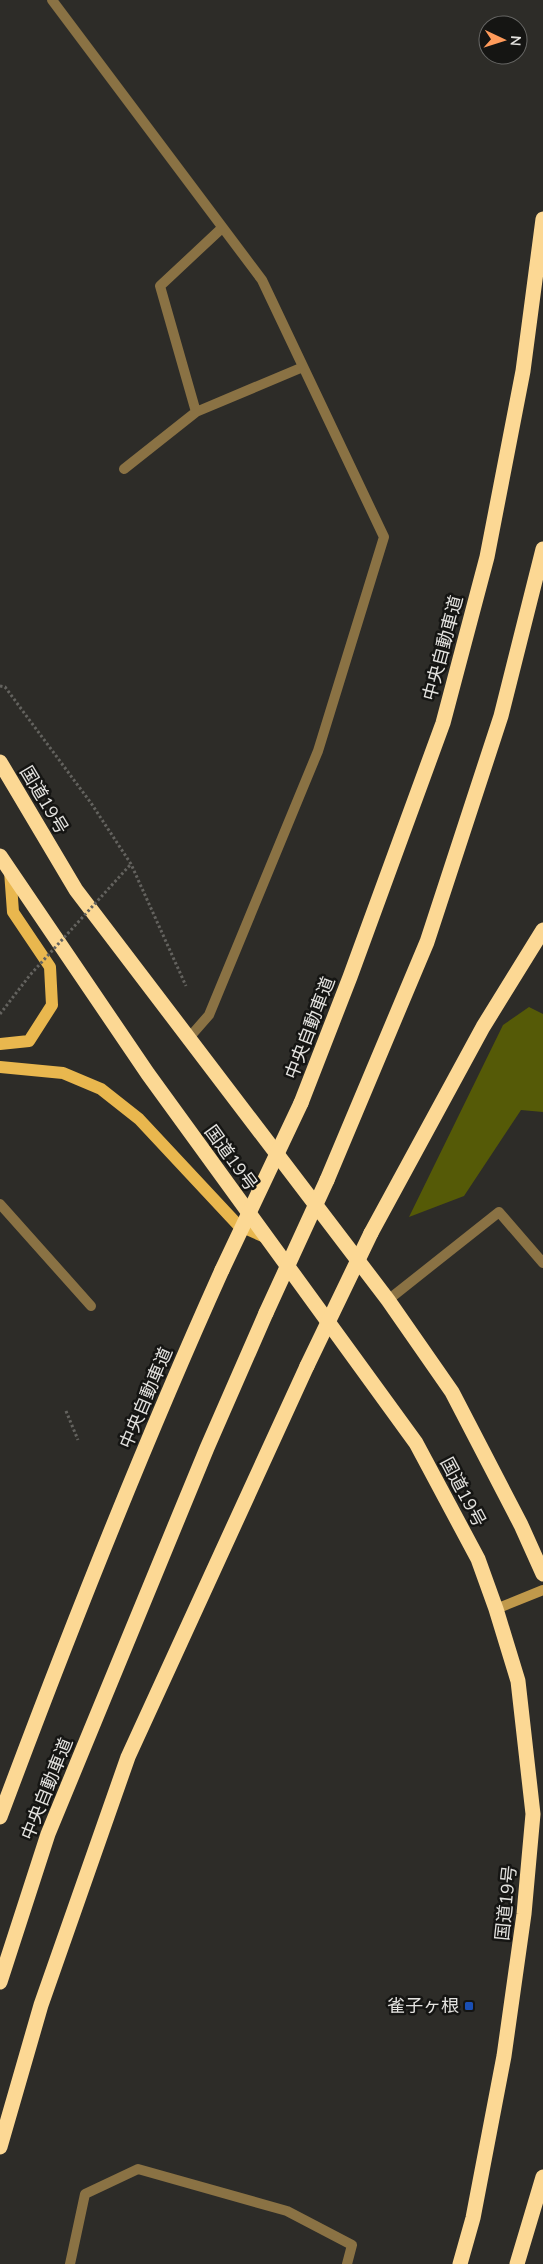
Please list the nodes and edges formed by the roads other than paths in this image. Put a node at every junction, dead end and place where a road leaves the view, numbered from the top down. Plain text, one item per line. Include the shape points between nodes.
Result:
1 (52, 0) edge
2 (543, 218) edge
3 (222, 228) junction
4 (303, 367) junction
5 (196, 412) junction
6 (124, 469) dead end
7 (543, 549) edge
8 (0, 762) edge
9 (0, 856) edge
10 (10, 871) junction
11 (543, 930) edge
12 (188, 1039) junction
13 (0, 1044) edge
14 (0, 1067) edge
15 (0, 1204) edge
16 (265, 1237) junction
17 (543, 1263) edge
18 (388, 1300) junction
19 (91, 1306) dead end
20 (543, 1574) edge
21 (543, 1590) edge
22 (496, 1609) junction
23 (0, 1817) edge
24 (0, 1982) edge
25 (0, 2147) edge
26 (543, 2177) edge
27 (70, 2264) edge
28 (348, 2264) edge
29 (460, 2264) edge
30 (517, 2264) edge

1 - 3 street
2 - 23 highway, 中央自動車道, bridge via 523,370 487,557 445,714 301,1103 170,1386 75,1617
3 - 4 street via 262,280
3 - 5 street via 160,286
4 - 5 street
4 - 12 street via 384,537 318,751 209,1015
5 - 6 street
7 - 24 highway, 中央自動車道, bridge via 501,716 427,942 328,1180 207,1448 48,1834
8 - 12 highway, 国道19号 via 76,890
9 - 10 highway, 国道19号
10 - 13 main road via 14,912 50,967 52,1005 29,1041
10 - 16 highway, 国道19号 via 148,1074
11 - 25 highway, bridge via 483,1027 371,1233 128,1757 41,2005
12 - 18 highway, 国道19号
14 - 16 main road via 63,1073 100,1089 139,1119 238,1225
15 - 19 street
16 - 22 highway, 国道19号 via 416,1443 478,1559
17 - 18 street via 498,1212
18 - 20 highway, 国道19号 via 452,1392
21 - 22 street
22 - 29 highway, 国道19号 via 518,1681 533,1814 524,1914 504,2056 473,2218
26 - 30 highway
27 - 28 street via 86,2194 138,2168 287,2211 352,2245

